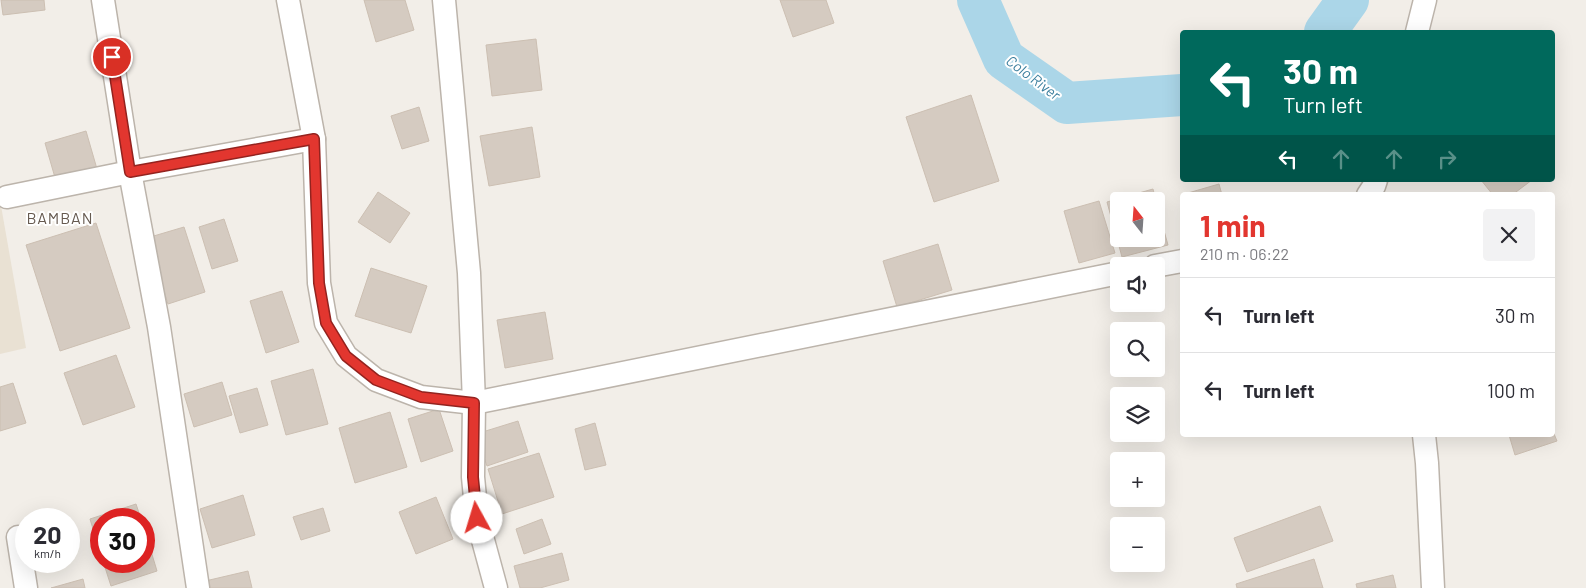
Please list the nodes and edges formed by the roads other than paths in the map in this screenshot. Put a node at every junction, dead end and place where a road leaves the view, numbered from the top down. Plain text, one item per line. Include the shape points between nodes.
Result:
1 (102, 0) edge
2 (288, 0) edge
3 (444, 0) edge
4 (1425, 0) edge
5 (1418, 30) edge
6 (314, 139) junction
7 (130, 172) junction
8 (7, 197) dead end
9 (1180, 261) edge
10 (1165, 264) edge
11 (1110, 276) edge
12 (474, 403) junction
13 (1424, 437) edge
14 (24, 573) edge
15 (26, 588) edge
16 (198, 588) edge
17 (496, 588) edge
18 (1433, 588) edge

1 - 7 street
2 - 6 street
3 - 12 street via 469,272
4 - 5 street
6 - 7 street
6 - 12 street via 319,283 326,323 346,356 376,380 421,397
7 - 8 street
7 - 16 street via 159,327
9 - 10 street
11 - 12 street
12 - 17 street via 473,477 477,518
13 - 18 street
14 - 15 street

